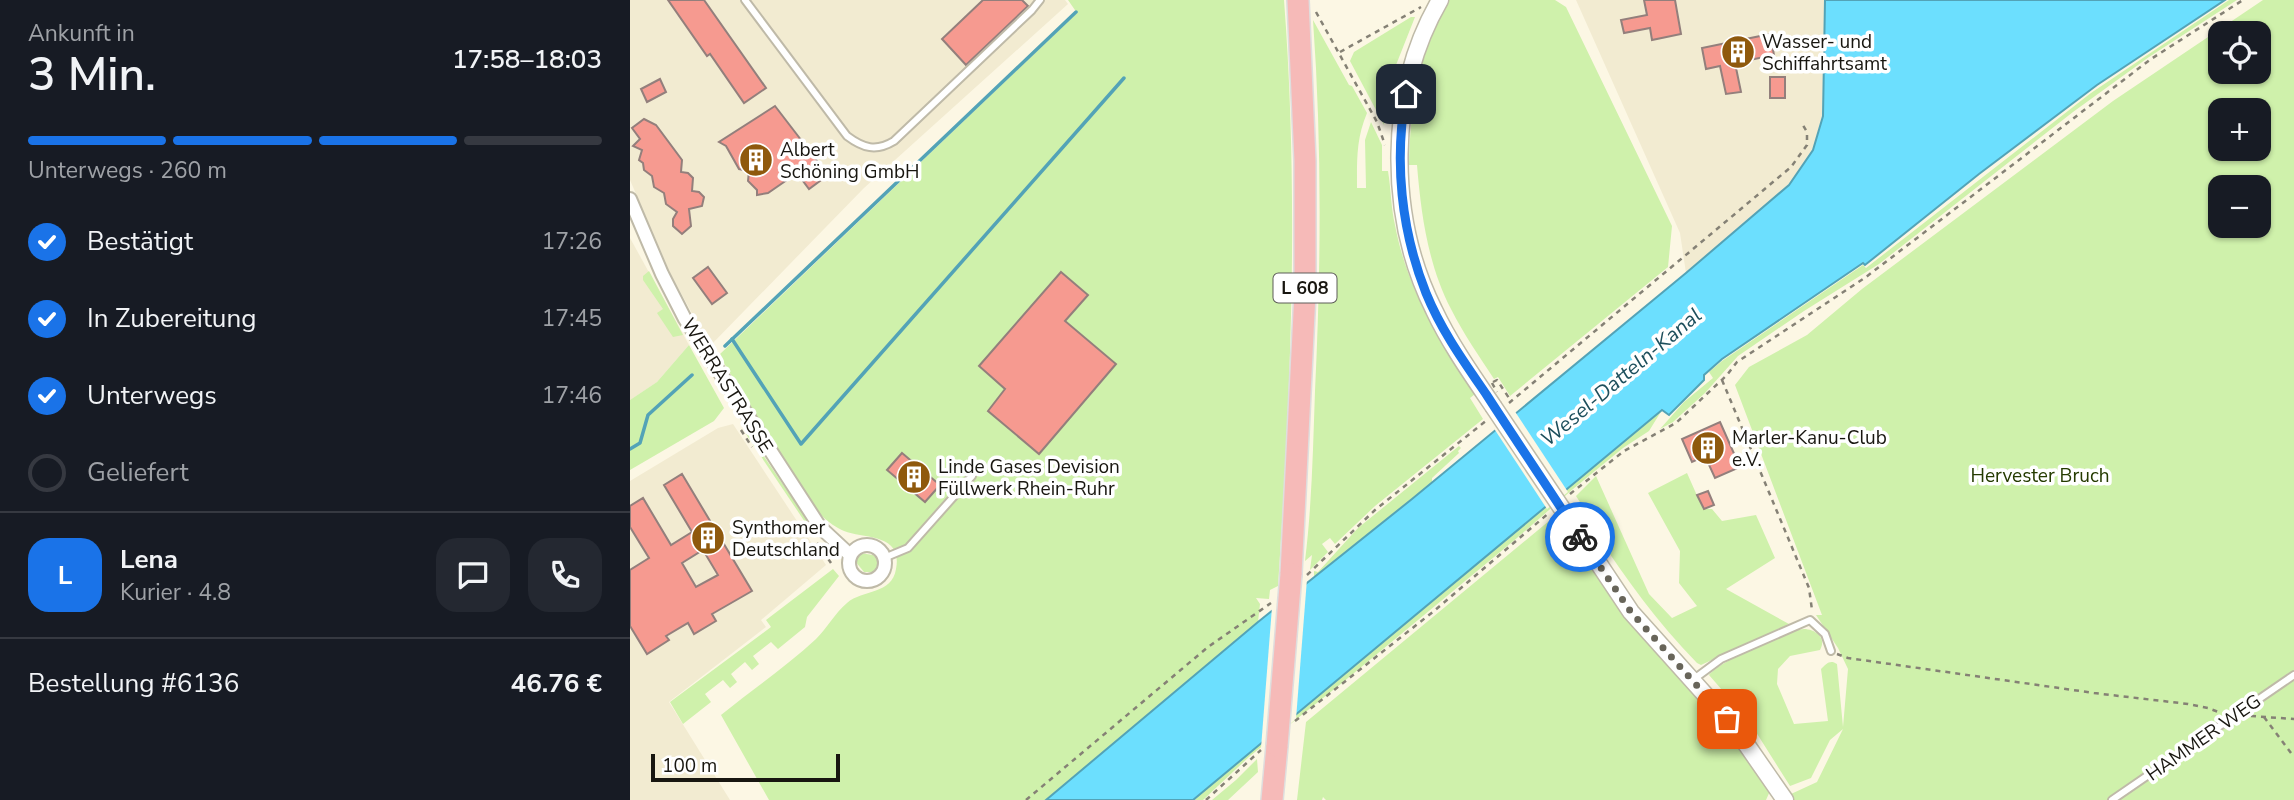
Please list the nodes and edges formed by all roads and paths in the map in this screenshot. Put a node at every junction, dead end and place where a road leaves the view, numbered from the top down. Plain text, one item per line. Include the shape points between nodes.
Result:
1 (745, 0) edge
2 (1040, 0) edge
3 (1440, 0) edge
4 (2243, 0) edge
5 (1303, 3) edge
6 (1421, 7) dead end
7 (1340, 52) junction
8 (1801, 122) dead end
9 (1385, 145) dead end
10 (630, 199) edge
11 (1722, 380) junction
12 (1492, 383) dead end
13 (1511, 401) junction
14 (1495, 411) junction
15 (972, 476) dead end
16 (1569, 495) dead end
17 (1551, 511) dead end
18 (850, 555) junction
19 (884, 558) junction
20 (1299, 575) junction
21 (1276, 599) dead end
22 (1810, 620) junction
23 (1831, 651) joint
24 (2294, 675) edge
25 (1693, 680) junction
26 (2237, 714) junction
27 (2294, 719) edge
28 (1289, 727) dead end
29 (1270, 748) junction
30 (2294, 757) edge
31 (1026, 800) edge
32 (1206, 800) edge
33 (1272, 800) edge
34 (1785, 800) edge
35 (2112, 800) edge

1 - 2 lane via 847,136 871,148 894,141
3 - 14 street via 1424,32 1406,94 1400,144 1403,204 1426,295
4 - 11 path via 2151,59 1866,277 1737,362
5 - 7 path
5 - 20 main road, L 608 via 1305,293
6 - 7 path
7 - 9 path
8 - 13 path via 1808,145 1791,167
10 - 18 street, WERRASTRASSE via 685,318 820,527
11 - 16 path via 1676,423 1613,459
11 - 22 path via 1809,588
12 - 13 path via 1497,380
13 - 14 path
14 - 20 path
14 - 25 street, bridge via 1631,612
15 - 19 lane via 908,548
17 - 28 path
18 - 19 street via 865,545 877,548
18 - 19 street, WERRASTRASSE via 852,573 868,581 883,571
20 - 29 main road, L 608, bridge
21 - 31 path via 1208,647
22 - 23 lane via 1825,634
22 - 25 lane via 1721,659
23 - 26 path via 1848,658
24 - 26 lane, HAMMER WEG
25 - 34 street via 1735,728
26 - 35 lane, HAMMER WEG
27 - 30 path via 2264,717
29 - 32 path
29 - 33 main road, L 608

